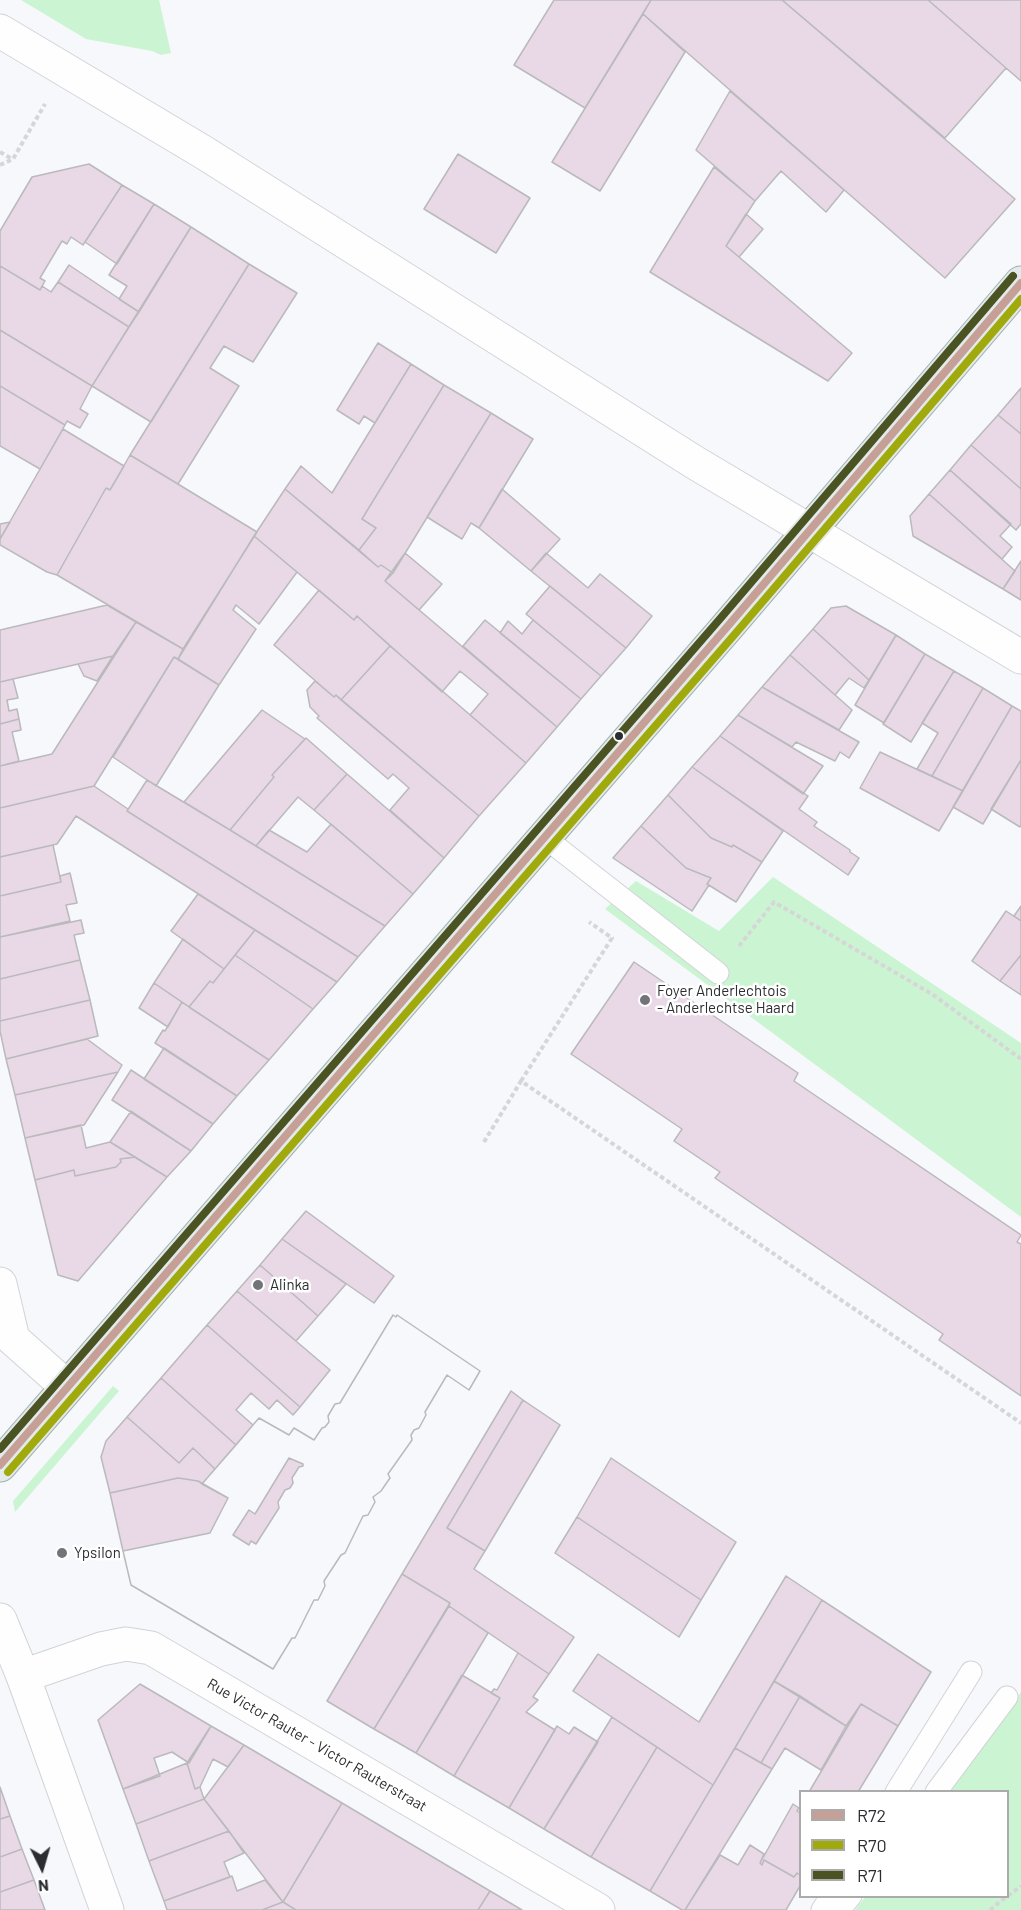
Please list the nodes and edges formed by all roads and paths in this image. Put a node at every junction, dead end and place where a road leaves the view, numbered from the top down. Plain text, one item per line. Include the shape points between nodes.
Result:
1 (0, 31) edge
2 (65, 70) junction
3 (0, 152) edge
4 (13, 159) junction
5 (0, 165) edge
6 (1021, 283) edge
7 (809, 531) junction
8 (1021, 657) edge
9 (544, 837) junction
10 (589, 922) dead end
11 (741, 944) dead end
12 (718, 973) dead end
13 (1021, 1059) edge
14 (521, 1081) junction
15 (484, 1142) dead end
16 (0, 1284) edge
17 (67, 1387) junction
18 (1021, 1423) edge
19 (0, 1465) edge
20 (0, 1620) edge
21 (971, 1672) dead end
22 (23, 1676) junction
23 (1007, 1697) dead end
24 (897, 1790) edge
25 (937, 1790) edge
26 (849, 1898) edge
27 (1005, 1898) edge
28 (107, 1910) edge
29 (598, 1910) edge
30 (839, 1910) edge
31 (990, 1910) edge

1 - 2 street
2 - 4 path
2 - 7 street
3 - 4 path
4 - 5 path
6 - 7 main road
7 - 8 street
7 - 9 main road
9 - 12 lane
9 - 17 main road
10 - 14 path via 612,938
11 - 13 path via 774,902 932,994
14 - 15 path
14 - 18 path
16 - 17 street via 13,1340
17 - 19 main road
20 - 22 street
21 - 24 lane
22 - 28 street
22 - 29 street, Rue Victor Rauter - Victor Rauterstraat via 101,1649 126,1644 151,1648
23 - 25 lane
26 - 30 lane
27 - 31 path

